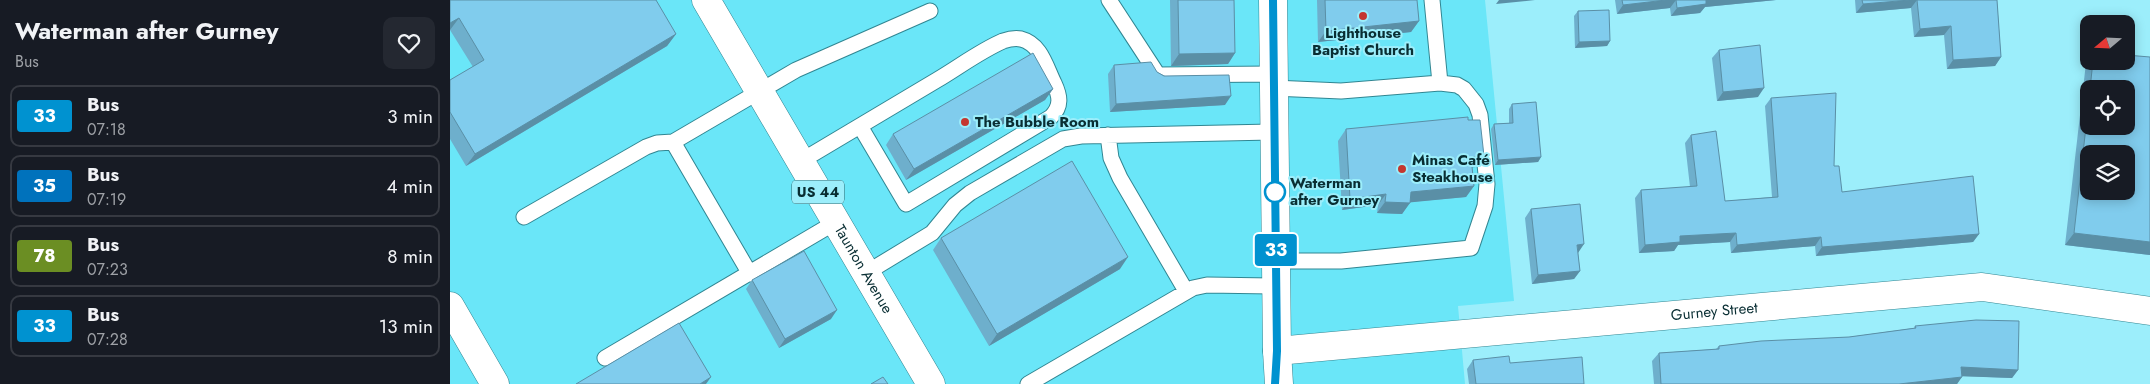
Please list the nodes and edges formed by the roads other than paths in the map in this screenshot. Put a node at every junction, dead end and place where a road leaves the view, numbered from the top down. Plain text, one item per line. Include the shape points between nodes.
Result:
1 (706, 0) edge
2 (1109, 0) edge
3 (1273, 0) edge
4 (1432, 0) edge
5 (930, 11) dead end
6 (1274, 81) junction
7 (1440, 83) junction
8 (759, 92) junction
9 (860, 126) junction
10 (1274, 132) junction
11 (1108, 135) junction
12 (673, 142) junction
13 (800, 161) junction
14 (524, 217) dead end
15 (836, 222) junction
16 (866, 273) junction
17 (750, 274) junction
18 (1276, 274) junction
19 (1186, 291) junction
20 (450, 306) edge
21 (2150, 311) edge
22 (1277, 351) junction
23 (605, 358) dead end
24 (495, 384) edge
25 (931, 384) edge
26 (1028, 384) edge
27 (1275, 384) edge
28 (1279, 384) edge

1 - 8 main road, Taunton Avenue / US 44
2 - 6 lane via 1158,75
3 - 6 main road
4 - 7 lane
5 - 8 lane via 796,70
6 - 7 lane via 1341,91
6 - 10 main road
7 - 18 lane via 1457,85 1471,96 1483,127 1487,195 1471,248 1341,261
8 - 12 lane
8 - 13 main road, Taunton Avenue / US 44
9 - 9 lane via 1010,39 1029,42 1040,54 1059,94 1060,103 1051,117 906,204
9 - 13 lane
10 - 11 lane
10 - 18 main road
11 - 16 lane via 1073,137 1056,143 970,193 955,205 932,233
11 - 19 lane via 1111,158 1120,178
12 - 14 lane via 646,147
12 - 17 lane
13 - 15 main road, Taunton Avenue / US 44
15 - 16 main road, Taunton Avenue / US 44
15 - 17 lane
16 - 25 main road, Taunton Avenue / US 44
17 - 23 lane
18 - 19 lane
18 - 22 main road
19 - 26 lane
20 - 24 main road
21 - 22 main road, Gurney Street via 1982,287
22 - 27 main road
22 - 28 main road

